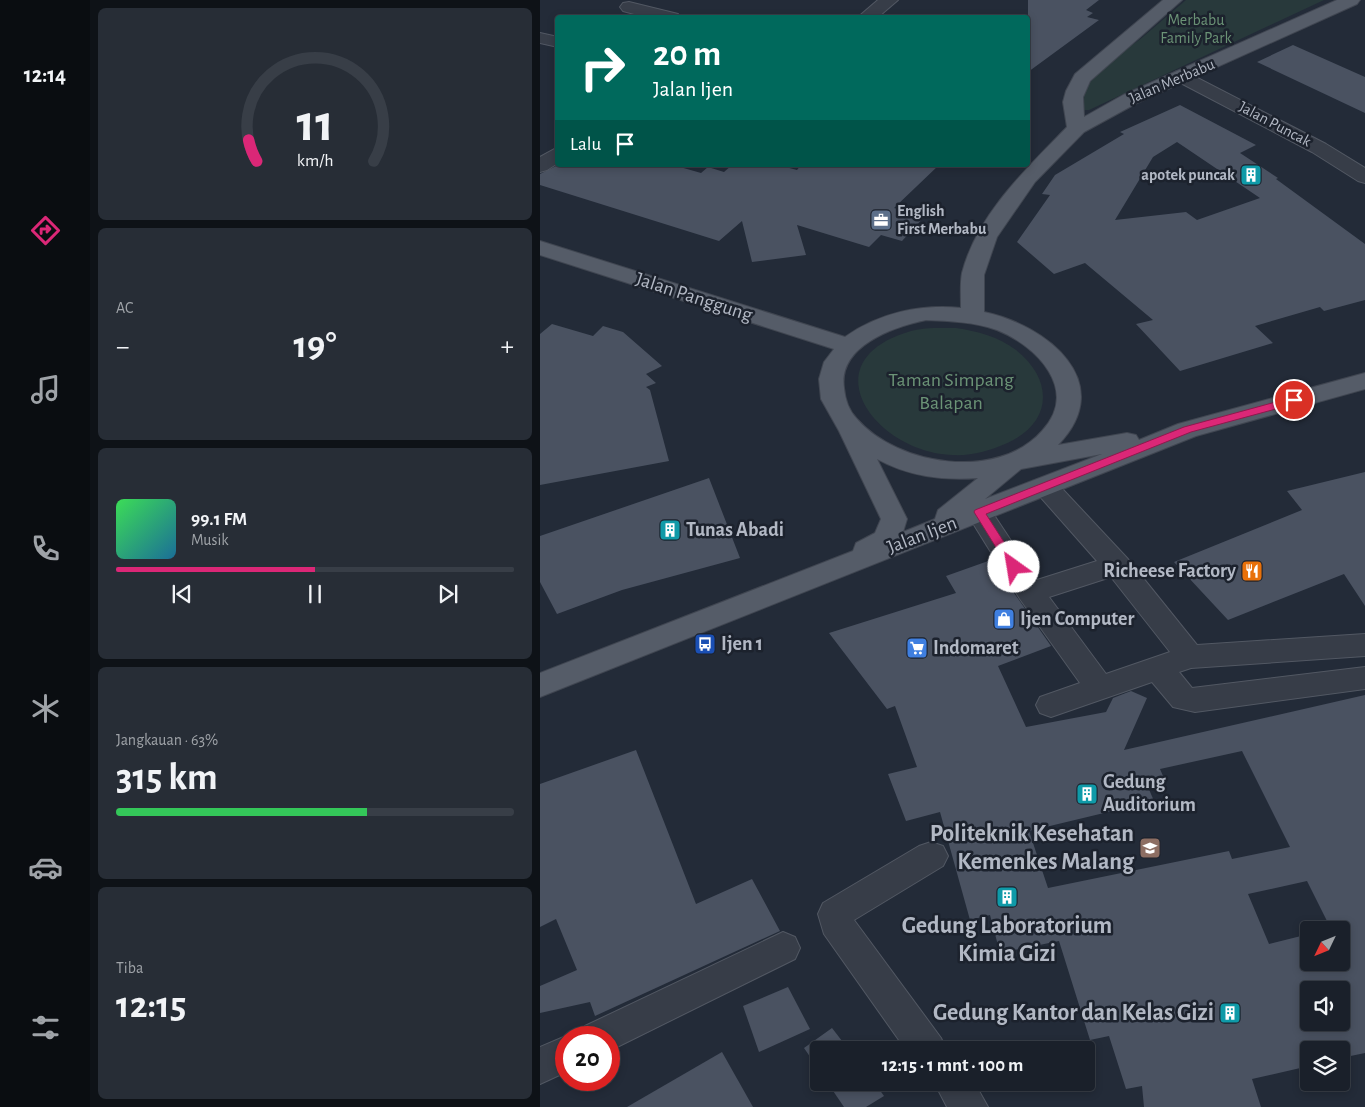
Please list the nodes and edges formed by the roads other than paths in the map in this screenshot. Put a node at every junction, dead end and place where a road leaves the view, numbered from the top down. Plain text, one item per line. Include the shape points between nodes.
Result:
1 (889, 0) edge
2 (1173, 0) edge
3 (1351, 0) edge
4 (633, 3) edge
5 (618, 15) edge
6 (664, 15) edge
7 (869, 15) edge
8 (540, 38) edge
9 (555, 41) edge
10 (1182, 76) junction
11 (1077, 128) junction
12 (555, 155) edge
13 (540, 166) edge
14 (1365, 177) edge
15 (540, 248) edge
16 (972, 316) junction
17 (848, 346) junction
18 (1365, 381) edge
19 (846, 424) junction
20 (1188, 430) junction
21 (1014, 462) junction
22 (1045, 486) junction
23 (979, 512) junction
24 (931, 531) junction
25 (1117, 565) junction
26 (811, 578) junction
27 (1030, 592) junction
28 (1365, 644) edge
29 (1190, 657) junction
30 (1158, 668) junction
31 (1365, 678) edge
32 (540, 685) edge
33 (1100, 688) junction
34 (1051, 705) dead end
35 (931, 856) dead end
36 (783, 948) dead end
37 (620, 1027) edge
38 (921, 1041) edge
39 (555, 1058) edge
40 (540, 1066) edge
41 (958, 1091) edge
42 (969, 1107) edge

1 - 7 street
2 - 11 main road via 1082,78 1071,104
3 - 10 main road, Jalan Merbabu
4 - 5 street
4 - 6 street
8 - 9 street
10 - 11 main road, Jalan Merbabu via 1130,98
10 - 14 street, Jalan Puncak via 1319,148
11 - 16 main road, Jalan Merbabu via 1028,178 986,237 973,275
12 - 13 street
15 - 17 main road, Jalan Panggung
16 - 17 main road via 926,313 902,317 879,325
16 - 21 main road via 1004,324 1030,338 1052,356 1067,385 1070,401 1063,424 1042,446
17 - 19 main road via 836,362 832,379 832,394
18 - 20 main road, Jalan Ijen
19 - 21 main road via 886,454 922,467 958,471
19 - 26 main road via 894,519 886,539
20 - 21 main road
20 - 22 main road, Jalan Ijen
21 - 24 main road
22 - 23 main road, Jalan Ijen
22 - 25 street
23 - 24 main road, Jalan Ijen
23 - 27 street
24 - 26 main road, Jalan Ijen
25 - 27 street
25 - 29 street
26 - 32 main road, Jalan Ijen
27 - 33 street
28 - 29 street
29 - 30 street
30 - 31 street via 1184,699 1195,700
30 - 33 street
33 - 34 street
35 - 38 street via 835,914 836,923
36 - 37 street
39 - 40 street
41 - 42 street

